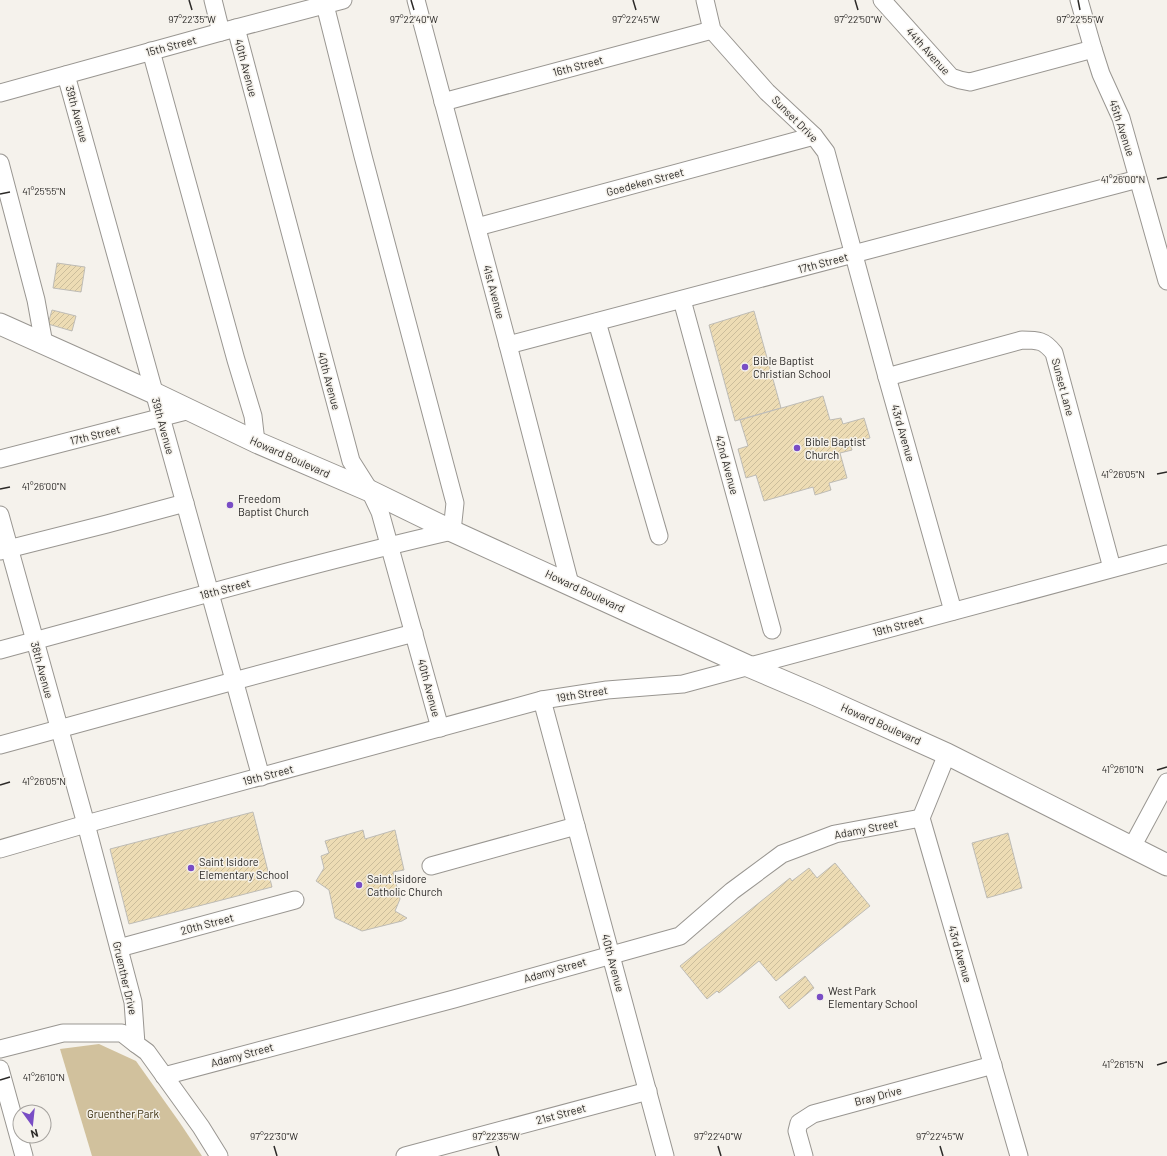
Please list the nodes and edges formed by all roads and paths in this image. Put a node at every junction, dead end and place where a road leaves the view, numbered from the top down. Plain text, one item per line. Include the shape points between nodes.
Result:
1 (213, 0) edge
2 (343, 0) edge
3 (416, 0) edge
4 (705, 0) edge
5 (882, 0) edge
6 (1080, 0) edge
7 (325, 5) junction
8 (228, 30) junction
9 (712, 30) junction
10 (1093, 49) junction
11 (151, 52) junction
12 (66, 75) junction
13 (0, 93) edge
14 (443, 102) junction
15 (814, 136) junction
16 (0, 163) edge
17 (1138, 179) junction
18 (477, 227) junction
19 (854, 254) junction
20 (1167, 281) edge
21 (682, 300) junction
22 (597, 322) junction
23 (0, 324) edge
24 (44, 344) junction
25 (508, 345) junction
26 (887, 377) junction
27 (154, 393) junction
28 (190, 410) junction
29 (161, 418) junction
30 (256, 442) junction
31 (0, 459) edge
32 (370, 491) junction
33 (184, 503) junction
34 (0, 515) edge
35 (452, 531) junction
36 (659, 536) dead end
37 (390, 545) junction
38 (4, 550) edge
39 (1167, 554) edge
40 (1112, 568) junction
41 (570, 584) junction
42 (209, 593) junction
43 (953, 611) junction
44 (772, 630) dead end
45 (414, 633) junction
46 (34, 641) junction
47 (0, 650) edge
48 (748, 666) junction
49 (234, 681) junction
50 (542, 700) junction
51 (440, 728) junction
52 (59, 730) junction
53 (0, 745) edge
54 (947, 754) junction
55 (261, 777) junction
56 (1167, 782) edge
57 (921, 818) junction
58 (86, 824) junction
59 (576, 826) junction
60 (1132, 847) junction
61 (0, 849) edge
62 (1167, 865) edge
63 (431, 866) dead end
64 (295, 900) dead end
65 (119, 948) junction
66 (611, 955) junction
67 (136, 1044) junction
68 (0, 1049) edge
69 (993, 1065) junction
70 (0, 1069) edge
71 (164, 1076) junction
72 (648, 1091) junction
73 (24, 1156) edge
74 (218, 1156) edge
75 (405, 1156) edge
76 (666, 1156) edge
77 (804, 1156) edge
78 (1019, 1156) edge

1 - 8 street, 40th Avenue
2 - 7 street, 15th Street
3 - 14 street, 41st Avenue
4 - 9 street, Sunset Drive
5 - 10 street, 44th Avenue via 951,77 960,80 970,82
6 - 10 street, 45th Avenue
7 - 8 street, 15th Street
7 - 35 street via 455,503
8 - 11 street, 15th Street
8 - 32 street, 40th Avenue via 350,461
9 - 14 street, 16th Street
9 - 15 street, Sunset Drive via 767,92
10 - 17 street, 45th Avenue via 1121,118
11 - 12 street, 15th Street
11 - 30 street via 253,416
12 - 13 street, 15th Street
12 - 27 street, 39th Avenue
14 - 18 street, 41st Avenue
15 - 18 street, Goedeken Street
15 - 19 street, Sunset Drive via 830,162
16 - 24 street via 36,300
17 - 19 street, 17th Street
17 - 20 street, 45th Avenue
18 - 25 street, 41st Avenue
19 - 21 street, 17th Street
19 - 26 street, 43rd Avenue
21 - 22 street, 17th Street
21 - 44 street, 42nd Avenue
22 - 25 street, 17th Street
22 - 36 street
23 - 24 main road, Howard Boulevard
24 - 27 main road, Howard Boulevard
25 - 41 street, 41st Avenue
26 - 40 street, Sunset Lane via 1022,340 1038,340 1047,344 1054,353
26 - 43 street, 43rd Avenue
27 - 28 main road, Howard Boulevard
27 - 29 street, 39th Avenue
28 - 29 street, 17th Street
28 - 30 main road, Howard Boulevard
29 - 31 street, 17th Street
29 - 33 street, 39th Avenue
30 - 32 main road, Howard Boulevard
32 - 35 main road, Howard Boulevard
32 - 37 street, 40th Avenue via 380,512
33 - 38 street
33 - 42 street, 39th Avenue
34 - 38 street, 38th Avenue
35 - 37 street, 18th Street
35 - 41 main road, Howard Boulevard
37 - 42 street, 18th Street
37 - 45 street, 40th Avenue
38 - 46 street, 38th Avenue
39 - 40 street, 19th Street
40 - 43 street, 19th Street
41 - 48 main road, Howard Boulevard
42 - 46 street, 18th Street
42 - 49 street, 39th Avenue
43 - 48 street, 19th Street
45 - 49 street
45 - 51 street, 40th Avenue
46 - 47 street, 18th Street
46 - 52 street, 38th Avenue
48 - 50 street, 19th Street via 683,684 607,690
48 - 54 main road, Howard Boulevard
49 - 52 street
49 - 55 street, 39th Avenue
50 - 51 street, 19th Street
50 - 59 street, 40th Avenue
51 - 55 street, 19th Street
52 - 53 street
52 - 58 street, 38th Avenue
54 - 57 street
54 - 60 main road, Howard Boulevard
55 - 58 street, 19th Street
56 - 60 street
57 - 66 street, Adamy Street via 835,834 782,854 732,891 680,936
57 - 69 street, 43rd Avenue
58 - 61 street, 19th Street
58 - 65 street, Gruenther Drive
59 - 63 street
59 - 66 street, 40th Avenue
60 - 62 main road, Howard Boulevard
64 - 65 street, 20th Street
65 - 67 street, Gruenther Drive via 133,1002
66 - 71 street, Adamy Street
66 - 72 street, 40th Avenue
67 - 68 street via 122,1033 63,1033
67 - 71 street via 147,1052
69 - 77 street, Bray Drive via 813,1114 799,1122 797,1132
69 - 78 street, 43rd Avenue
70 - 73 street
71 - 74 street via 201,1127
72 - 75 street, 21st Street
72 - 76 street, 40th Avenue

